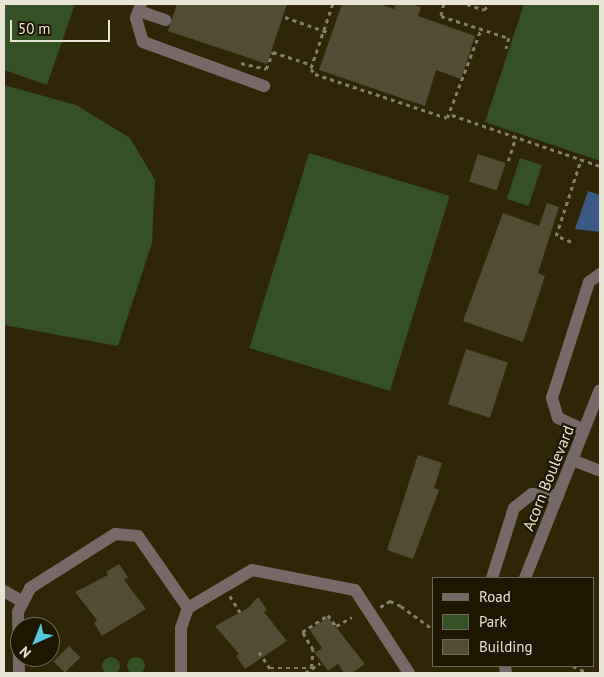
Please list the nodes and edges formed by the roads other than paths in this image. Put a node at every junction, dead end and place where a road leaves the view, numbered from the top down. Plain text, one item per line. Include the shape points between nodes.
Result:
1 (140, 7) edge
2 (165, 20) dead end
3 (264, 86) dead end
4 (600, 274) edge
5 (600, 390) edge
6 (584, 430) junction
7 (572, 460) junction
8 (600, 471) edge
9 (558, 496) junction
10 (492, 577) edge
11 (525, 577) edge
12 (4, 591) edge
13 (23, 602) junction
14 (188, 608) junction
15 (19, 673) edge
16 (181, 673) edge
17 (409, 673) edge

1 - 2 street
1 - 3 street via 136,18 143,42
4 - 6 street via 589,282 552,398 558,418
5 - 6 street, Acorn Boulevard
6 - 7 street, Acorn Boulevard
7 - 8 street
7 - 9 street, Acorn Boulevard
9 - 10 street via 532,494 514,508
9 - 11 street, Acorn Boulevard
12 - 13 street
13 - 14 street via 30,588 115,534 138,536
13 - 15 street via 18,612
14 - 16 street via 181,628
14 - 17 street via 252,570 355,590

